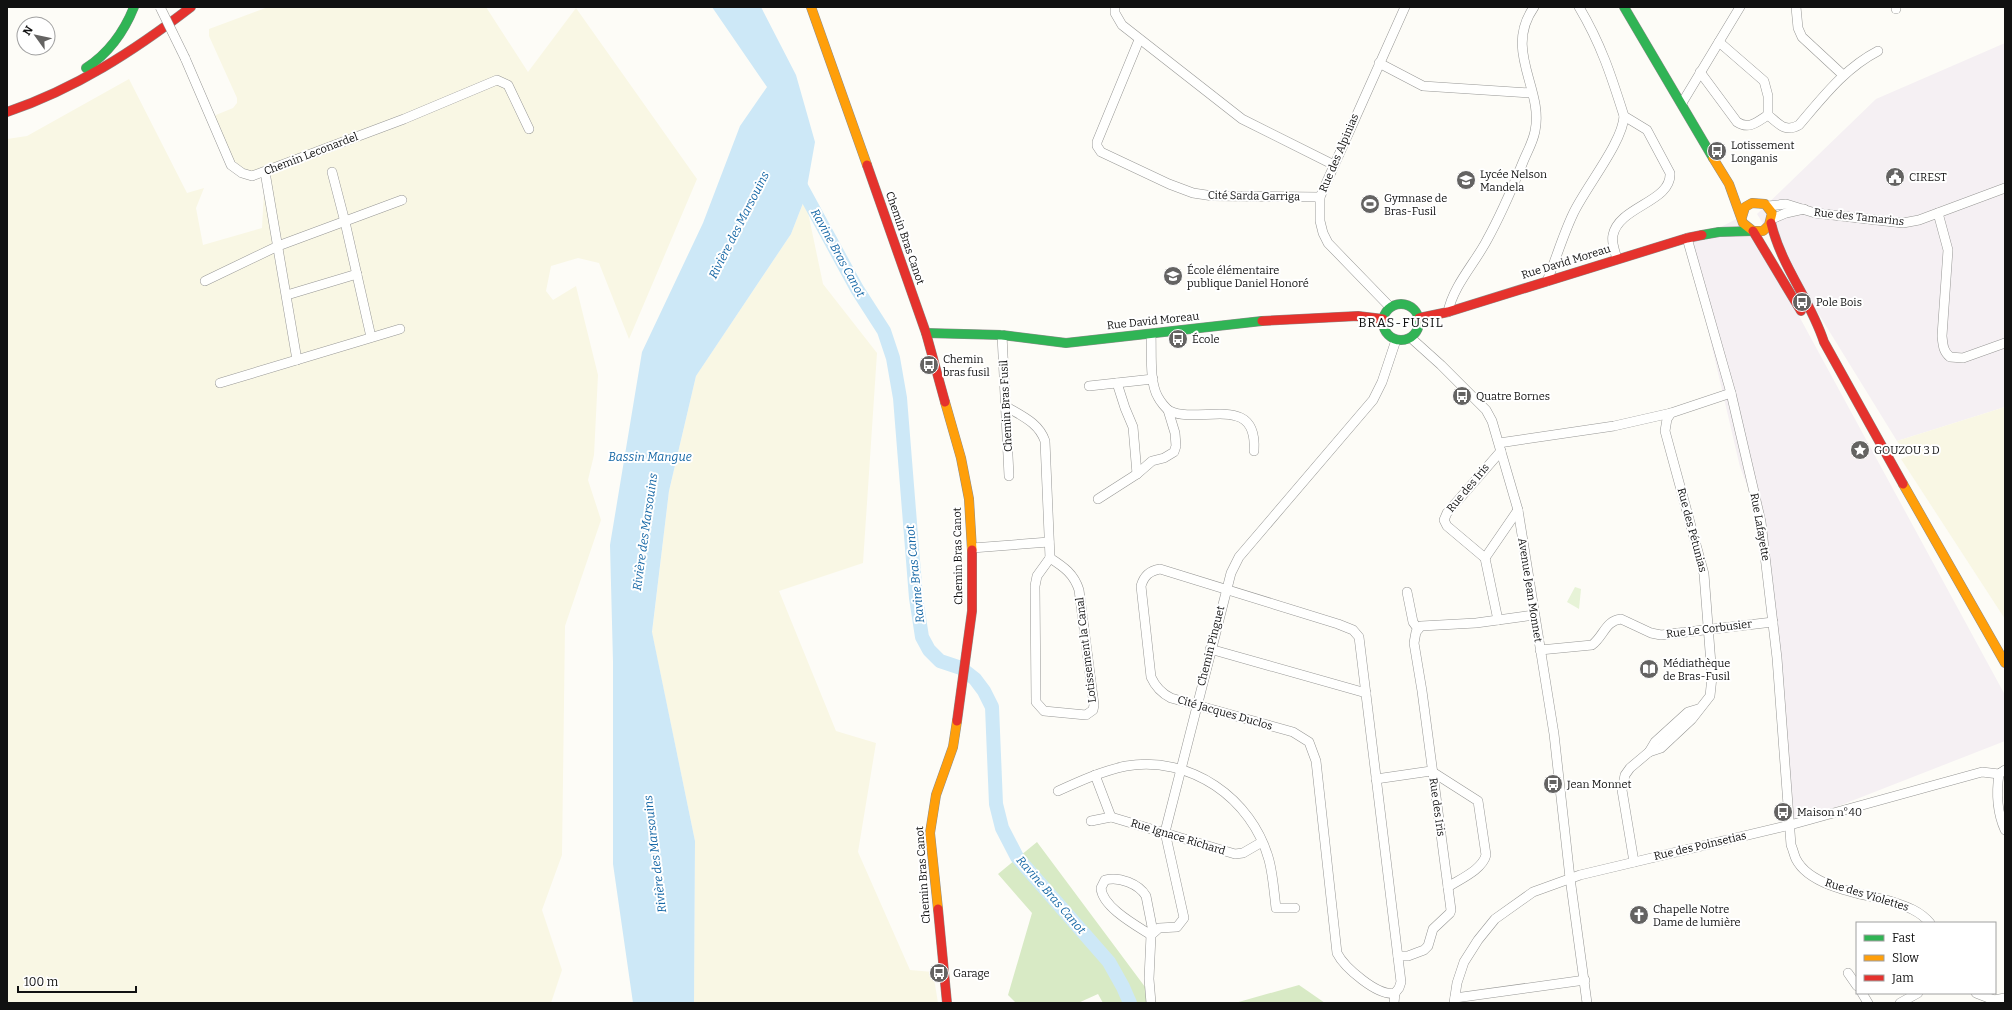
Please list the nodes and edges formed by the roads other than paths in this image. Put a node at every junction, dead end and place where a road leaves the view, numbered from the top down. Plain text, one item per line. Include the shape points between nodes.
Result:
1 (134, 7) edge
2 (160, 7) edge
3 (191, 7) edge
4 (811, 7) edge
5 (1115, 7) edge
6 (1405, 7) edge
7 (1534, 7) edge
8 (1579, 7) edge
9 (1624, 7) edge
10 (1740, 7) edge
11 (1796, 7) edge
12 (1139, 40) junction
13 (1719, 42) junction
14 (1878, 51) dead end
15 (1379, 63) junction
16 (1700, 72) junction
17 (1843, 75) junction
18 (88, 76) junction
19 (1531, 93) junction
20 (34, 95) junction
21 (1682, 103) junction
22 (7, 104) edge
23 (7, 112) edge
24 (1768, 115) junction
25 (1624, 116) junction
26 (529, 129) dead end
27 (1334, 165) junction
28 (265, 172) junction
29 (332, 172) dead end
30 (1728, 184) junction
31 (2005, 188) edge
32 (1320, 197) junction
33 (402, 200) dead end
34 (1755, 202) junction
35 (1768, 206) junction
36 (1804, 210) junction
37 (1938, 213) junction
38 (1742, 217) junction
39 (1772, 221) junction
40 (345, 222) junction
41 (1752, 231) junction
42 (1719, 232) junction
43 (1687, 238) junction
44 (278, 246) junction
45 (1617, 259) junction
46 (357, 274) junction
47 (205, 281) dead end
48 (1547, 281) junction
49 (287, 295) junction
50 (1390, 307) junction
51 (1448, 312) junction
52 (1419, 318) junction
53 (1383, 319) junction
54 (400, 329) dead end
55 (926, 333) junction
56 (1151, 334) junction
57 (1002, 335) junction
58 (371, 337) junction
59 (1411, 338) junction
60 (1396, 340) junction
61 (1824, 342) junction
62 (2005, 343) edge
63 (298, 360) junction
64 (1153, 379) junction
65 (220, 383) dead end
66 (1118, 383) junction
67 (1089, 386) dead end
68 (1731, 393) junction
69 (1007, 407) junction
70 (1168, 410) junction
71 (1672, 413) junction
72 (1500, 447) junction
73 (1254, 451) dead end
74 (1137, 474) junction
75 (1009, 476) dead end
76 (1098, 499) dead end
77 (1518, 510) junction
78 (1050, 542) junction
79 (972, 548) junction
80 (1050, 558) junction
81 (1485, 558) junction
82 (1225, 591) junction
83 (1407, 592) dead end
84 (1965, 592) junction
85 (1534, 615) junction
86 (1498, 620) junction
87 (1773, 622) junction
88 (1418, 629) junction
89 (1709, 629) junction
90 (1210, 649) junction
91 (1540, 650) junction
92 (2005, 650) edge
93 (2005, 663) edge
94 (1366, 693) junction
95 (1196, 706) junction
96 (1180, 768) junction
97 (1431, 771) junction
98 (2002, 772) edge
99 (1095, 775) junction
100 (1376, 779) junction
101 (1058, 791) dead end
102 (1111, 817) junction
103 (1091, 821) dead end
104 (1790, 825) junction
105 (2005, 830) edge
106 (1165, 832) junction
107 (1262, 842) junction
108 (1634, 862) junction
109 (1570, 878) junction
110 (1448, 887) junction
111 (1295, 908) dead end
112 (1929, 922) edge
113 (1152, 934) junction
114 (1398, 956) junction
115 (1848, 973) dead end
116 (1584, 980) junction
117 (1856, 985) edge
118 (1395, 993) junction
119 (1863, 994) edge
120 (1916, 994) edge
121 (1979, 994) edge
122 (1488, 998) edge
123 (2005, 998) edge
124 (1454, 1001) edge
125 (947, 1003) edge
126 (1151, 1003) edge
127 (1394, 1003) edge
128 (1587, 1003) edge
129 (1868, 1003) edge
130 (1900, 1003) edge

1 - 20 main road via 120,34 94,64
2 - 28 street, Chemin Leconardel, bridge via 232,165 242,173 252,176
3 - 18 main road via 148,40
4 - 55 main road, Chemin Bras Canot
5 - 12 street via 1115,13 1122,25
6 - 15 street, Rue des Alpinias
7 - 19 street via 1526,22 1522,41
8 - 25 street via 1594,32
9 - 21 main road
10 - 13 street
11 - 17 street via 1798,28 1802,37
12 - 27 street via 1242,118
12 - 32 street, Cité Sarda Garriga via 1097,142 1101,152 1193,193 1213,196
13 - 16 street
13 - 24 street via 1764,81 1767,88
14 - 17 street via 1860,60
15 - 19 street via 1423,86
15 - 27 street, Rue des Alpinias
16 - 21 street
16 - 24 street via 1737,122 1743,126 1749,126
17 - 24 street via 1799,125 1792,129 1785,129
18 - 20 main road
18 - 23 main road
19 - 51 street via 1536,119 1535,131 1494,227 1453,296
20 - 22 main road
21 - 30 main road
25 - 45 street via 1647,130 1670,173 1670,178 1663,191 1627,214 1618,224 1612,240
25 - 48 street via 1617,139 1572,215
26 - 28 street, Chemin Leconardel via 508,85 497,80
27 - 32 street, Rue des Alpinias
28 - 44 street
29 - 40 street
30 - 34 main road
30 - 38 main road
31 - 37 street, Rue des Tamarins
32 - 50 street, Rue des Alpinias via 1320,221 1328,243
33 - 40 street
34 - 35 main road
34 - 38 main road via 1745,207
35 - 36 street, Rue des Tamarins via 1786,204
35 - 39 main road
36 - 37 street, Rue des Tamarins via 1903,224
36 - 39 street, Rue des Tamarins via 1786,213
37 - 62 street via 1948,250 1942,336 1946,353 1950,357 1963,358
38 - 41 main road via 1747,228
38 - 42 main road, Rue David Moreau
39 - 41 main road via 1763,231
39 - 61 main road via 1776,242 1788,270 1817,320
40 - 44 street
40 - 46 street
41 - 42 main road, Rue David Moreau
41 - 61 main road via 1809,324
42 - 43 main road, Rue David Moreau
43 - 45 main road, Rue David Moreau
43 - 68 street, Rue Lafayette
44 - 47 street
44 - 49 street
45 - 48 main road, Rue David Moreau
46 - 49 street
46 - 58 street
48 - 51 main road, Rue David Moreau
49 - 63 street
50 - 52 main road via 1406,304 1417,312
50 - 53 main road
51 - 52 main road, Rue David Moreau
52 - 59 main road via 1417,332
53 - 56 main road, Rue David Moreau via 1358,316 1260,322
53 - 60 main road via 1386,332
54 - 58 street
55 - 57 main road, Rue David Moreau
55 - 79 main road, Chemin Bras Canot via 961,458 969,499
56 - 57 main road, Rue David Moreau via 1066,343
56 - 64 street
57 - 69 street, Chemin Bras Fusil
58 - 63 street
59 - 60 main road
59 - 72 street, Avenue Jean Monnet via 1486,410
60 - 82 street, Chemin Pinguet via 1373,400 1239,557
61 - 84 main road
63 - 65 street
64 - 66 street
64 - 70 street via 1157,397
66 - 67 street
66 - 74 street via 1133,427
68 - 71 street
68 - 87 street, Rue Lafayette via 1761,522
69 - 75 street, Chemin Bras Fusil
69 - 78 street via 1031,421 1046,441
70 - 73 street via 1181,413 1234,415 1243,418 1249,425
70 - 74 street via 1175,433 1174,452 1152,461
71 - 72 street
71 - 89 street, Rue des Pétunias via 1667,419 1665,431 1704,574
72 - 77 street, Avenue Jean Monnet
72 - 81 street, Rue des Iris via 1447,512 1444,520 1447,526
74 - 76 street
77 - 81 street
77 - 85 street, Avenue Jean Monnet
78 - 79 street
78 - 80 street
79 - 125 main road, Chemin Bras Canot via 972,611 963,686 953,747 936,795 930,833
80 - 80 street, Lotissement la Canal via 1037,576 1035,586 1036,702 1044,711 1086,716 1094,705 1079,590 1075,578
81 - 86 street
82 - 90 street, Chemin Pinguet
82 - 94 street, Cité Jacques Duclos via 1353,630 1361,645
82 - 95 street, Cité Jacques Duclos via 1160,569 1146,574 1141,586 1151,677 1164,694
83 - 88 street via 1413,622
84 - 92 main road via 1989,621
84 - 93 main road
85 - 86 street
85 - 91 street, Avenue Jean Monnet
86 - 88 street via 1422,626
87 - 89 street, Rue Le Corbusier
87 - 104 street, Rue Lafayette
88 - 97 street, Rue des Iris via 1414,643
89 - 91 street, Rue Le Corbusier via 1661,635 1621,619 1608,624 1592,645
89 - 108 street, Rue des Pétunias via 1711,690 1707,701 1698,709 1688,712 1655,742 1650,752 1630,768 1622,782
90 - 94 street
90 - 95 street, Chemin Pinguet
91 - 109 street, Avenue Jean Monnet via 1554,734
94 - 100 street, Cité Jacques Duclos
95 - 96 street, Chemin Pinguet
95 - 118 street, Cité Jacques Duclos via 1293,732 1309,742 1316,760 1337,953 1342,963 1350,970 1384,993
96 - 99 street via 1141,764
96 - 106 street, Chemin Pinguet
96 - 107 street via 1209,780 1237,803 1255,826
97 - 100 street
97 - 110 street, Rue des Iris
97 - 110 street via 1474,797 1480,807 1485,859
98 - 104 street, Rue des Poinsetias via 1982,772
98 - 105 street via 1997,789 1998,805
99 - 101 street
99 - 102 street
100 - 114 street, Cité Jacques Duclos
102 - 103 street, Rue Ignace Richard
102 - 106 street, Rue Ignace Richard
104 - 108 street, Rue des Poinsetias
104 - 112 street, Rue des Violettes via 1791,845 1797,860 1808,873 1823,882 1904,905 1917,911
106 - 107 street, Rue Ignace Richard via 1239,854
106 - 113 street, Chemin Pinguet via 1184,918 1177,927 1158,928
107 - 111 street via 1269,860 1276,908
108 - 109 street, Rue des Poinsetias
109 - 116 street, Avenue Jean Monnet
109 - 124 street, Rue des Poinsetias via 1533,892 1495,919 1464,962
110 - 114 street, Rue des Iris via 1450,913 1433,929 1428,946 1417,953
113 - 113 street via 1123,918 1104,897 1101,888 1105,880 1118,878 1143,891
113 - 126 street via 1149,979
114 - 118 street, Cité Jacques Duclos via 1401,982
115 - 117 street
116 - 122 street
116 - 128 street, Avenue Jean Monnet
118 - 127 street, Cité Jacques Duclos
119 - 129 street
120 - 130 street
121 - 123 street via 1994,1000
122 - 124 street

